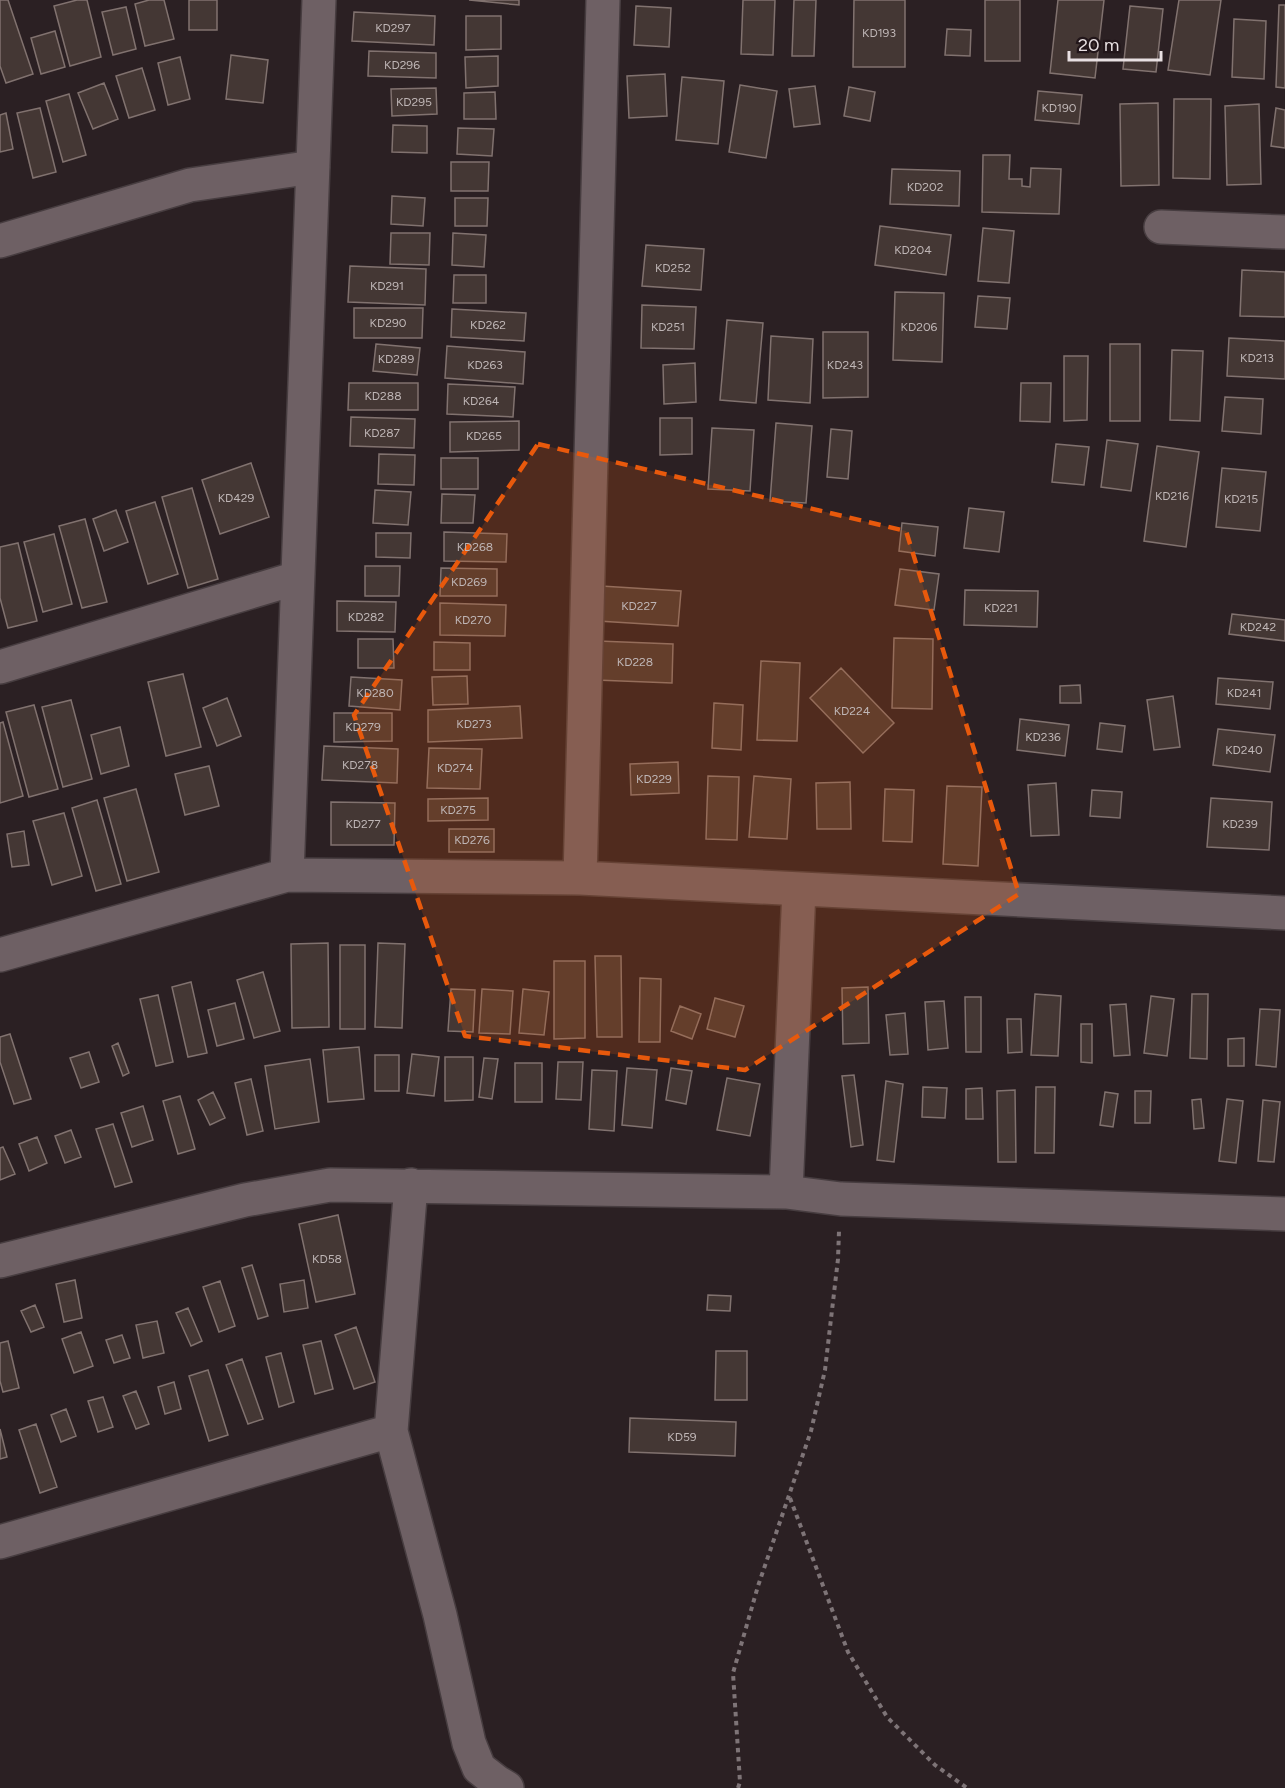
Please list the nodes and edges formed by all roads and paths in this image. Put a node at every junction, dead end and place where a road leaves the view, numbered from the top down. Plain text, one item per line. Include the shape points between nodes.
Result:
1 (319, 0) edge
2 (603, 0) edge
3 (313, 167) junction
4 (1161, 227) dead end
5 (1285, 232) edge
6 (0, 241) edge
7 (297, 578) junction
8 (0, 667) edge
9 (286, 875) junction
10 (580, 878) junction
11 (799, 889) junction
12 (1285, 913) edge
13 (0, 955) edge
14 (411, 1185) junction
15 (786, 1192) junction
16 (841, 1199) junction
17 (1285, 1214) edge
18 (0, 1261) edge
19 (391, 1431) junction
20 (790, 1498) junction
21 (0, 1542) edge
22 (507, 1788) edge
23 (738, 1788) edge
24 (967, 1788) edge

1 - 3 street
2 - 10 street
3 - 6 street via 190,185
3 - 7 street
4 - 5 street
7 - 8 street
7 - 9 street
9 - 10 street
9 - 13 street
10 - 11 street
11 - 12 street
11 - 15 street
14 - 15 street
14 - 18 street via 330,1185 245,1200
14 - 19 street
15 - 16 street
16 - 17 street
16 - 20 path via 825,1370
19 - 21 street
19 - 22 street via 469,1743 479,1768
20 - 23 path via 758,1586 734,1673
20 - 24 path via 848,1652 887,1717 935,1765

